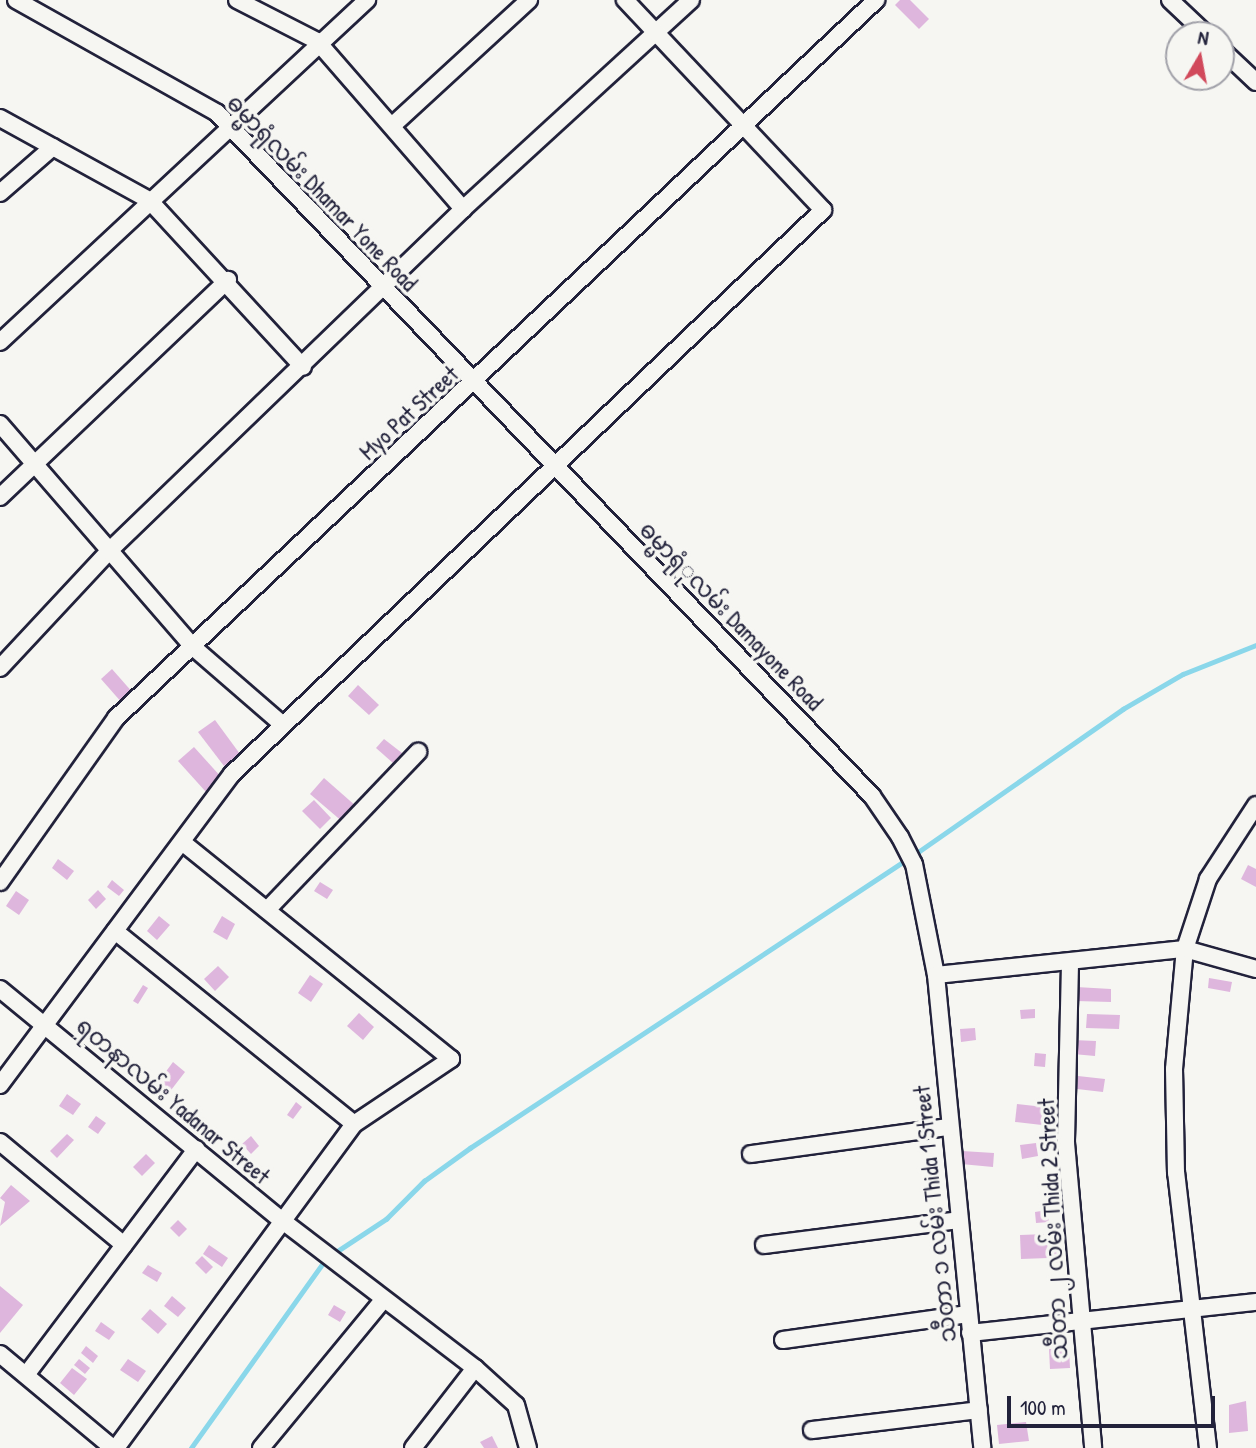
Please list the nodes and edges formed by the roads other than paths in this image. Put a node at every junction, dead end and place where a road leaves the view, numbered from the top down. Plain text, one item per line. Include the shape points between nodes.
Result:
1 (16, 0) edge
2 (237, 0) edge
3 (367, 0) edge
4 (529, 0) edge
5 (625, 0) edge
6 (691, 0) edge
7 (876, 0) edge
8 (1170, 0) edge
9 (1192, 21) edge
10 (656, 33) junction
11 (317, 41) junction
12 (1235, 62) edge
13 (1256, 82) edge
14 (0, 118) edge
15 (393, 125) junction
16 (743, 127) junction
17 (233, 129) junction
18 (53, 147) junction
19 (0, 193) edge
20 (149, 200) junction
21 (463, 209) junction
22 (228, 280) junction
23 (384, 290) junction
24 (0, 342) edge
25 (303, 367) junction
26 (473, 385) junction
27 (0, 425) edge
28 (34, 463) junction
29 (557, 468) junction
30 (0, 497) edge
31 (109, 551) junction
32 (193, 647) junction
33 (0, 668) edge
34 (282, 723) junction
35 (418, 752) dead end
36 (1256, 805) edge
37 (183, 843) junction
38 (914, 864) joint
39 (0, 882) edge
40 (267, 910) junction
41 (115, 931) junction
42 (1185, 948) junction
43 (1070, 964) junction
44 (1256, 969) edge
45 (936, 975) junction
46 (0, 989) edge
47 (44, 1023) junction
48 (0, 1085) edge
49 (354, 1124) junction
50 (948, 1127) junction
51 (0, 1142) edge
52 (196, 1149) junction
53 (751, 1154) dead end
54 (958, 1220) junction
55 (284, 1222) junction
56 (124, 1245) junction
57 (764, 1245) dead end
58 (384, 1298) junction
59 (1256, 1302) edge
60 (1194, 1309) junction
61 (968, 1314) junction
62 (1080, 1321) junction
63 (971, 1333) junction
64 (783, 1340) dead end
65 (0, 1354) edge
66 (475, 1368) junction
67 (26, 1375) junction
68 (979, 1410) junction
69 (812, 1430) dead end
70 (115, 1448) edge
71 (261, 1448) edge
72 (413, 1448) edge
73 (528, 1448) edge
74 (982, 1448) edge
75 (1093, 1448) edge
76 (1208, 1448) edge

1 - 17 street, ဓမ္မာရုံလမ်း Dhamar Yone Road via 155,73
2 - 11 street
3 - 11 street
4 - 15 street
5 - 10 street
6 - 10 street
7 - 16 street, Myo Pat Street
8 - 9 street
10 - 16 street
10 - 21 street
11 - 15 street
11 - 17 street
12 - 13 street
14 - 18 street
15 - 21 street
16 - 26 street, Myo Pat Street
16 - 29 street via 823,210
17 - 20 street
17 - 23 street, ဓမ္မာရုံလမ်း Dhamar Yone Road
18 - 19 street
18 - 20 street
20 - 22 street
20 - 24 street
21 - 23 street
22 - 25 street
22 - 28 street
23 - 25 street
23 - 26 street, ဓမ္မာရုံလမ်း Dhamar Yone Road
25 - 31 street
26 - 29 street, ဓမ္မာရုံလမ်း Dhamar Yone Road
26 - 32 street, Myo Pat Street
27 - 28 street
28 - 30 street
28 - 31 street
29 - 34 street
29 - 38 street, ဓမ္မာရုံုလမ်း Damayone Road via 872,796
31 - 32 street
31 - 33 street
32 - 34 street
32 - 39 street, Myo Pat Street via 116,718
34 - 37 street via 232,774
35 - 40 street
36 - 42 street via 1208,879
37 - 40 street
37 - 41 street
38 - 45 street, သီတာ ၁ လမ်း Thida 1 Street
40 - 49 street via 451,1059
41 - 47 street
41 - 49 street
42 - 43 street
42 - 44 street
42 - 60 street via 1174,1069 1175,1160
43 - 45 street
43 - 62 street, သီတာ ၂ လမ်း Thida 2 Street via 1066,1143
45 - 50 street, သီတာ ၁ လမ်း Thida 1 Street
46 - 47 street, ရတနာလမ်း Yadanar Street
47 - 48 street
47 - 52 street, ရတနာလမ်း Yadanar Street
49 - 55 street
50 - 53 street
50 - 54 street, သီတာ ၁ လမ်း Thida 1 Street
51 - 56 street
52 - 55 street, ရတနာလမ်း Yadanar Street
52 - 56 street
54 - 57 street
54 - 61 street, သီတာ ၁ လမ်း Thida 1 Street
55 - 58 street, ရတနာလမ်း Yadanar Street
55 - 70 street
56 - 67 street
58 - 66 street
58 - 71 street
59 - 60 street
60 - 62 street
60 - 76 street
61 - 63 street, သီတာ ၁ လမ်း Thida 1 Street
61 - 64 street
62 - 63 street
62 - 75 street, သီတာ ၂ လမ်း Thida 2 Street
63 - 68 street, သီတာ ၁ လမ်း Thida 1 Street
65 - 67 street
66 - 72 street
66 - 73 street via 516,1405
67 - 70 street
68 - 69 street
68 - 74 street, သီတာ ၁ လမ်း Thida 1 Street

